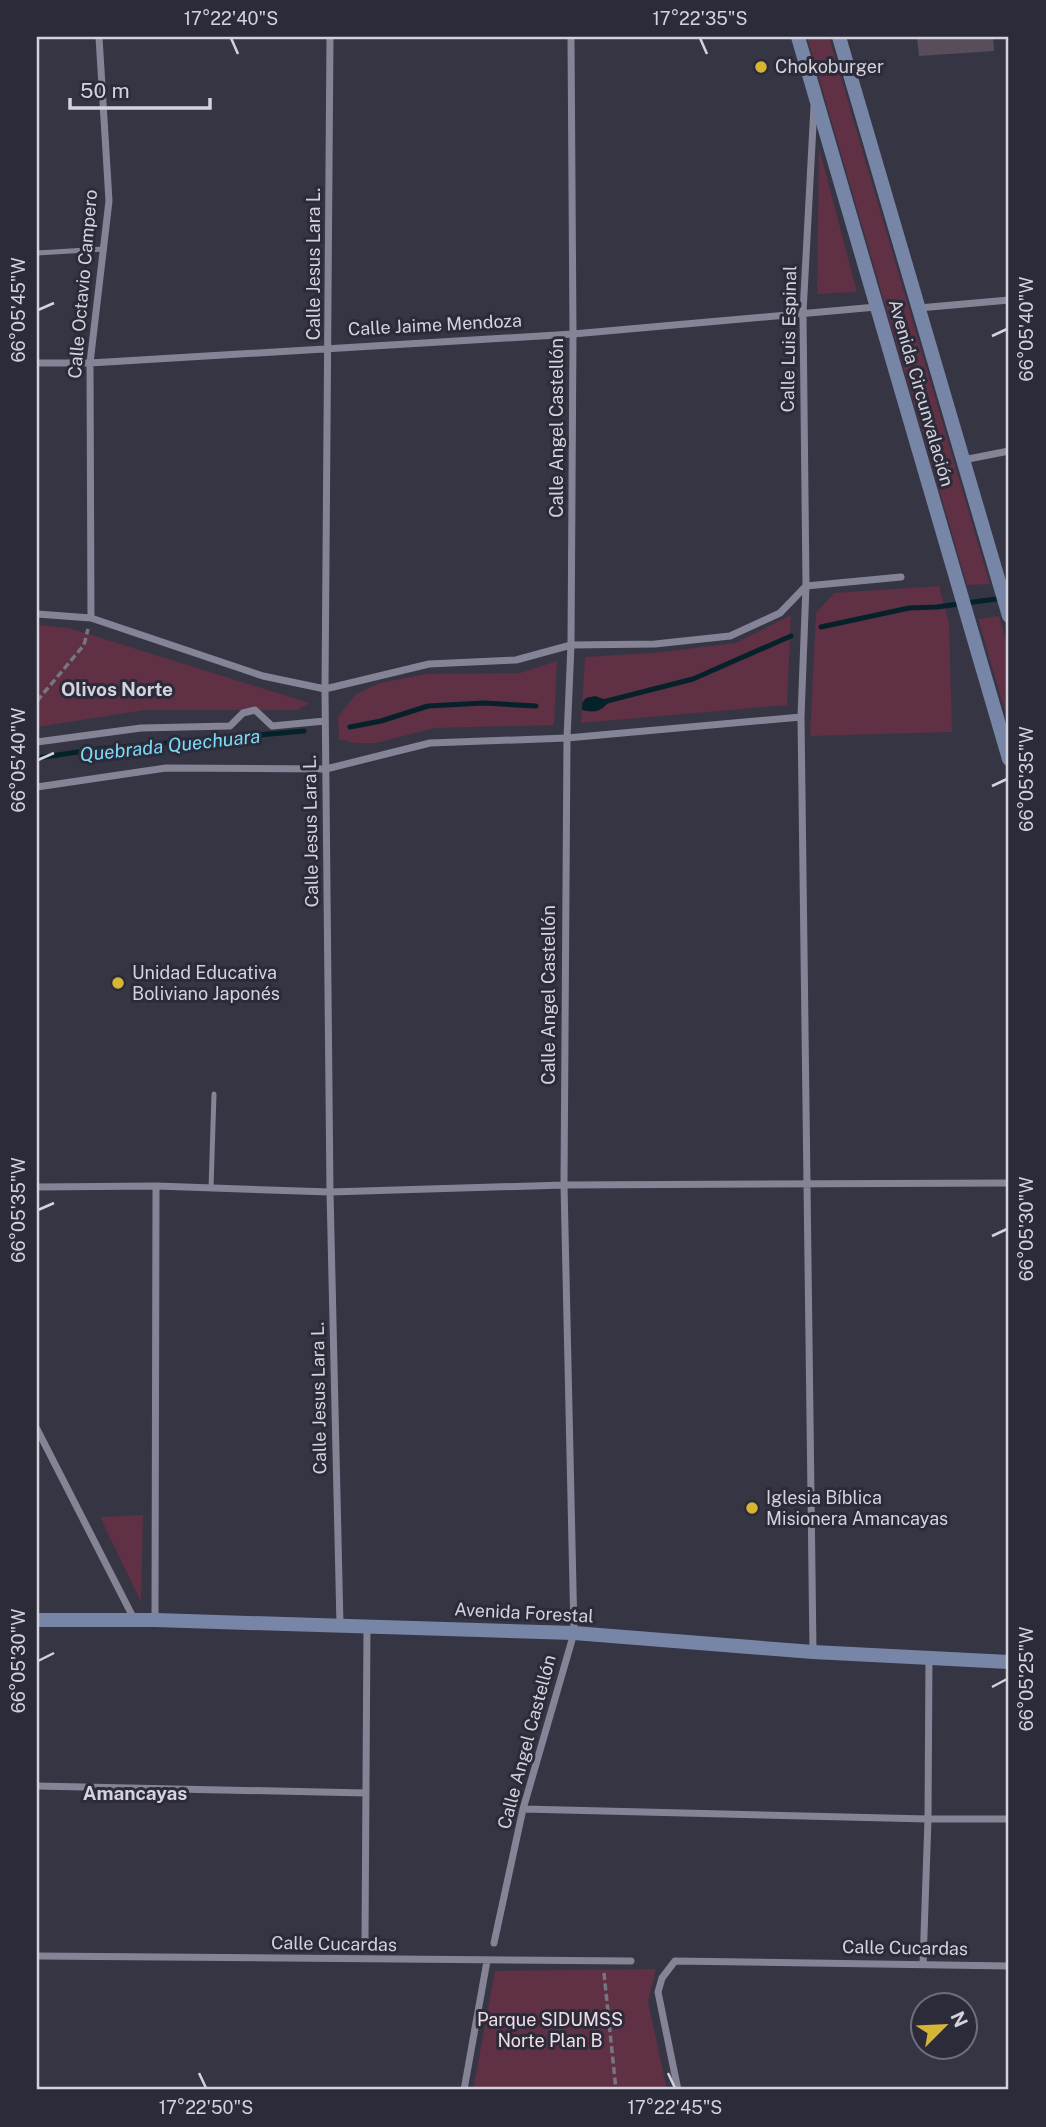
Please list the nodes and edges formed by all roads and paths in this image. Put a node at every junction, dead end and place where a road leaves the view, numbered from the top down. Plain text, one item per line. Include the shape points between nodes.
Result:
1 (99, 37) edge
2 (330, 37) edge
3 (571, 37) edge
4 (799, 37) edge
5 (839, 37) edge
6 (814, 92) junction
7 (104, 249) junction
8 (37, 253) edge
9 (1009, 300) edge
10 (876, 307) junction
11 (918, 309) junction
12 (803, 313) junction
13 (573, 334) junction
14 (329, 347) junction
15 (37, 363) edge
16 (90, 363) junction
17 (1009, 451) edge
18 (963, 460) junction
19 (1002, 574) edge
20 (901, 578) dead end
21 (806, 586) junction
22 (37, 614) edge
23 (1009, 615) edge
24 (91, 618) junction
25 (571, 645) junction
26 (325, 689) junction
27 (37, 701) edge
28 (800, 717) junction
29 (325, 721) junction
30 (567, 738) junction
31 (37, 742) edge
32 (1009, 759) edge
33 (326, 769) junction
34 (37, 787) edge
35 (214, 1094) dead end
36 (1009, 1183) edge
37 (564, 1185) junction
38 (808, 1185) junction
39 (156, 1186) junction
40 (37, 1187) edge
41 (211, 1188) junction
42 (330, 1192) junction
43 (37, 1429) edge
44 (37, 1620) edge
45 (134, 1620) junction
46 (155, 1620) junction
47 (340, 1625) junction
48 (367, 1625) junction
49 (574, 1633) junction
50 (813, 1652) junction
51 (929, 1657) junction
52 (1009, 1662) edge
53 (37, 1786) edge
54 (366, 1793) junction
55 (523, 1809) junction
56 (928, 1819) junction
57 (1009, 1819) edge
58 (365, 1940) dead end
59 (494, 1942) dead end
60 (37, 1956) edge
61 (486, 1961) junction
62 (602, 1961) junction
63 (631, 1961) dead end
64 (923, 1964) junction
65 (1009, 1966) edge
66 (464, 2090) edge
67 (616, 2090) edge
68 (678, 2090) edge

1 - 7 street, Calle Octavio Campero via 109,201
2 - 14 street, Calle Jesus Lara L.
3 - 13 street, Calle Angel Castellón
4 - 6 main road, Avenida Circunvalación
5 - 11 main road, Avenida Circunvalación
6 - 10 main road, Avenida Circunvalación
6 - 12 street, Calle Luis Espinal
7 - 8 lane
7 - 16 street, Calle Octavio Campero
9 - 11 street
10 - 12 street, Calle Jaime Mendoza
10 - 32 main road, Avenida Circunvalación
11 - 18 main road, Avenida Circunvalación
12 - 13 street, Calle Jaime Mendoza
12 - 21 street, Calle Luis Espinal
13 - 14 street, Calle Jaime Mendoza
13 - 25 street, Calle Angel Castellón
14 - 16 street, Calle Jaime Mendoza
14 - 26 street, Calle Jesus Lara L.
15 - 16 street, Calle Jaime Mendoza
16 - 24 street, Calle Octavio Campero
17 - 18 street
18 - 19 main road, Avenida Circunvalación
19 - 23 main road, Avenida Circunvalación
20 - 21 street
21 - 25 street via 780,613 730,636 655,644
21 - 28 street, Calle Luis Espinal
22 - 24 street
24 - 26 street via 263,676
24 - 27 path via 84,645
25 - 26 street via 516,660 429,664
25 - 30 street, Calle Angel Castellón
26 - 29 street, Calle Jesus Lara L.
28 - 30 street
28 - 38 street, Calle Luis Espinal
29 - 31 street via 272,726 255,710 243,713 230,726 141,728
29 - 33 street, Calle Jesus Lara L.
30 - 33 street via 430,743
30 - 37 street, Calle Angel Castellón
33 - 34 street via 166,768
33 - 42 street, Calle Jesus Lara L.
35 - 41 lane
36 - 38 street
37 - 38 street
37 - 42 street
37 - 49 street, Calle Angel Castellón
38 - 50 street, Calle Luis Espinal
39 - 40 street
39 - 41 street
39 - 46 street
41 - 42 street
42 - 47 street, Calle Jesus Lara L.
43 - 45 street
44 - 45 main road, Avenida Forestal
45 - 46 main road, Avenida Forestal
46 - 47 main road, Avenida Forestal
47 - 48 main road, Avenida Forestal
48 - 49 main road, Avenida Forestal
48 - 54 street
49 - 50 main road, Avenida Forestal
49 - 55 street, Calle Angel Castellón
50 - 51 main road, Avenida Forestal
51 - 52 main road, Avenida Forestal
51 - 56 street
53 - 54 street
54 - 58 street
55 - 56 street
55 - 59 street, Calle Angel Castellón
56 - 57 street
56 - 64 street
60 - 61 street, Calle Cucardas
61 - 62 street, Calle Cucardas
61 - 66 street
62 - 63 street, Calle Cucardas
62 - 67 path
64 - 65 street, Calle Cucardas
64 - 68 street, Calle Cucardas via 675,1961 658,1992

